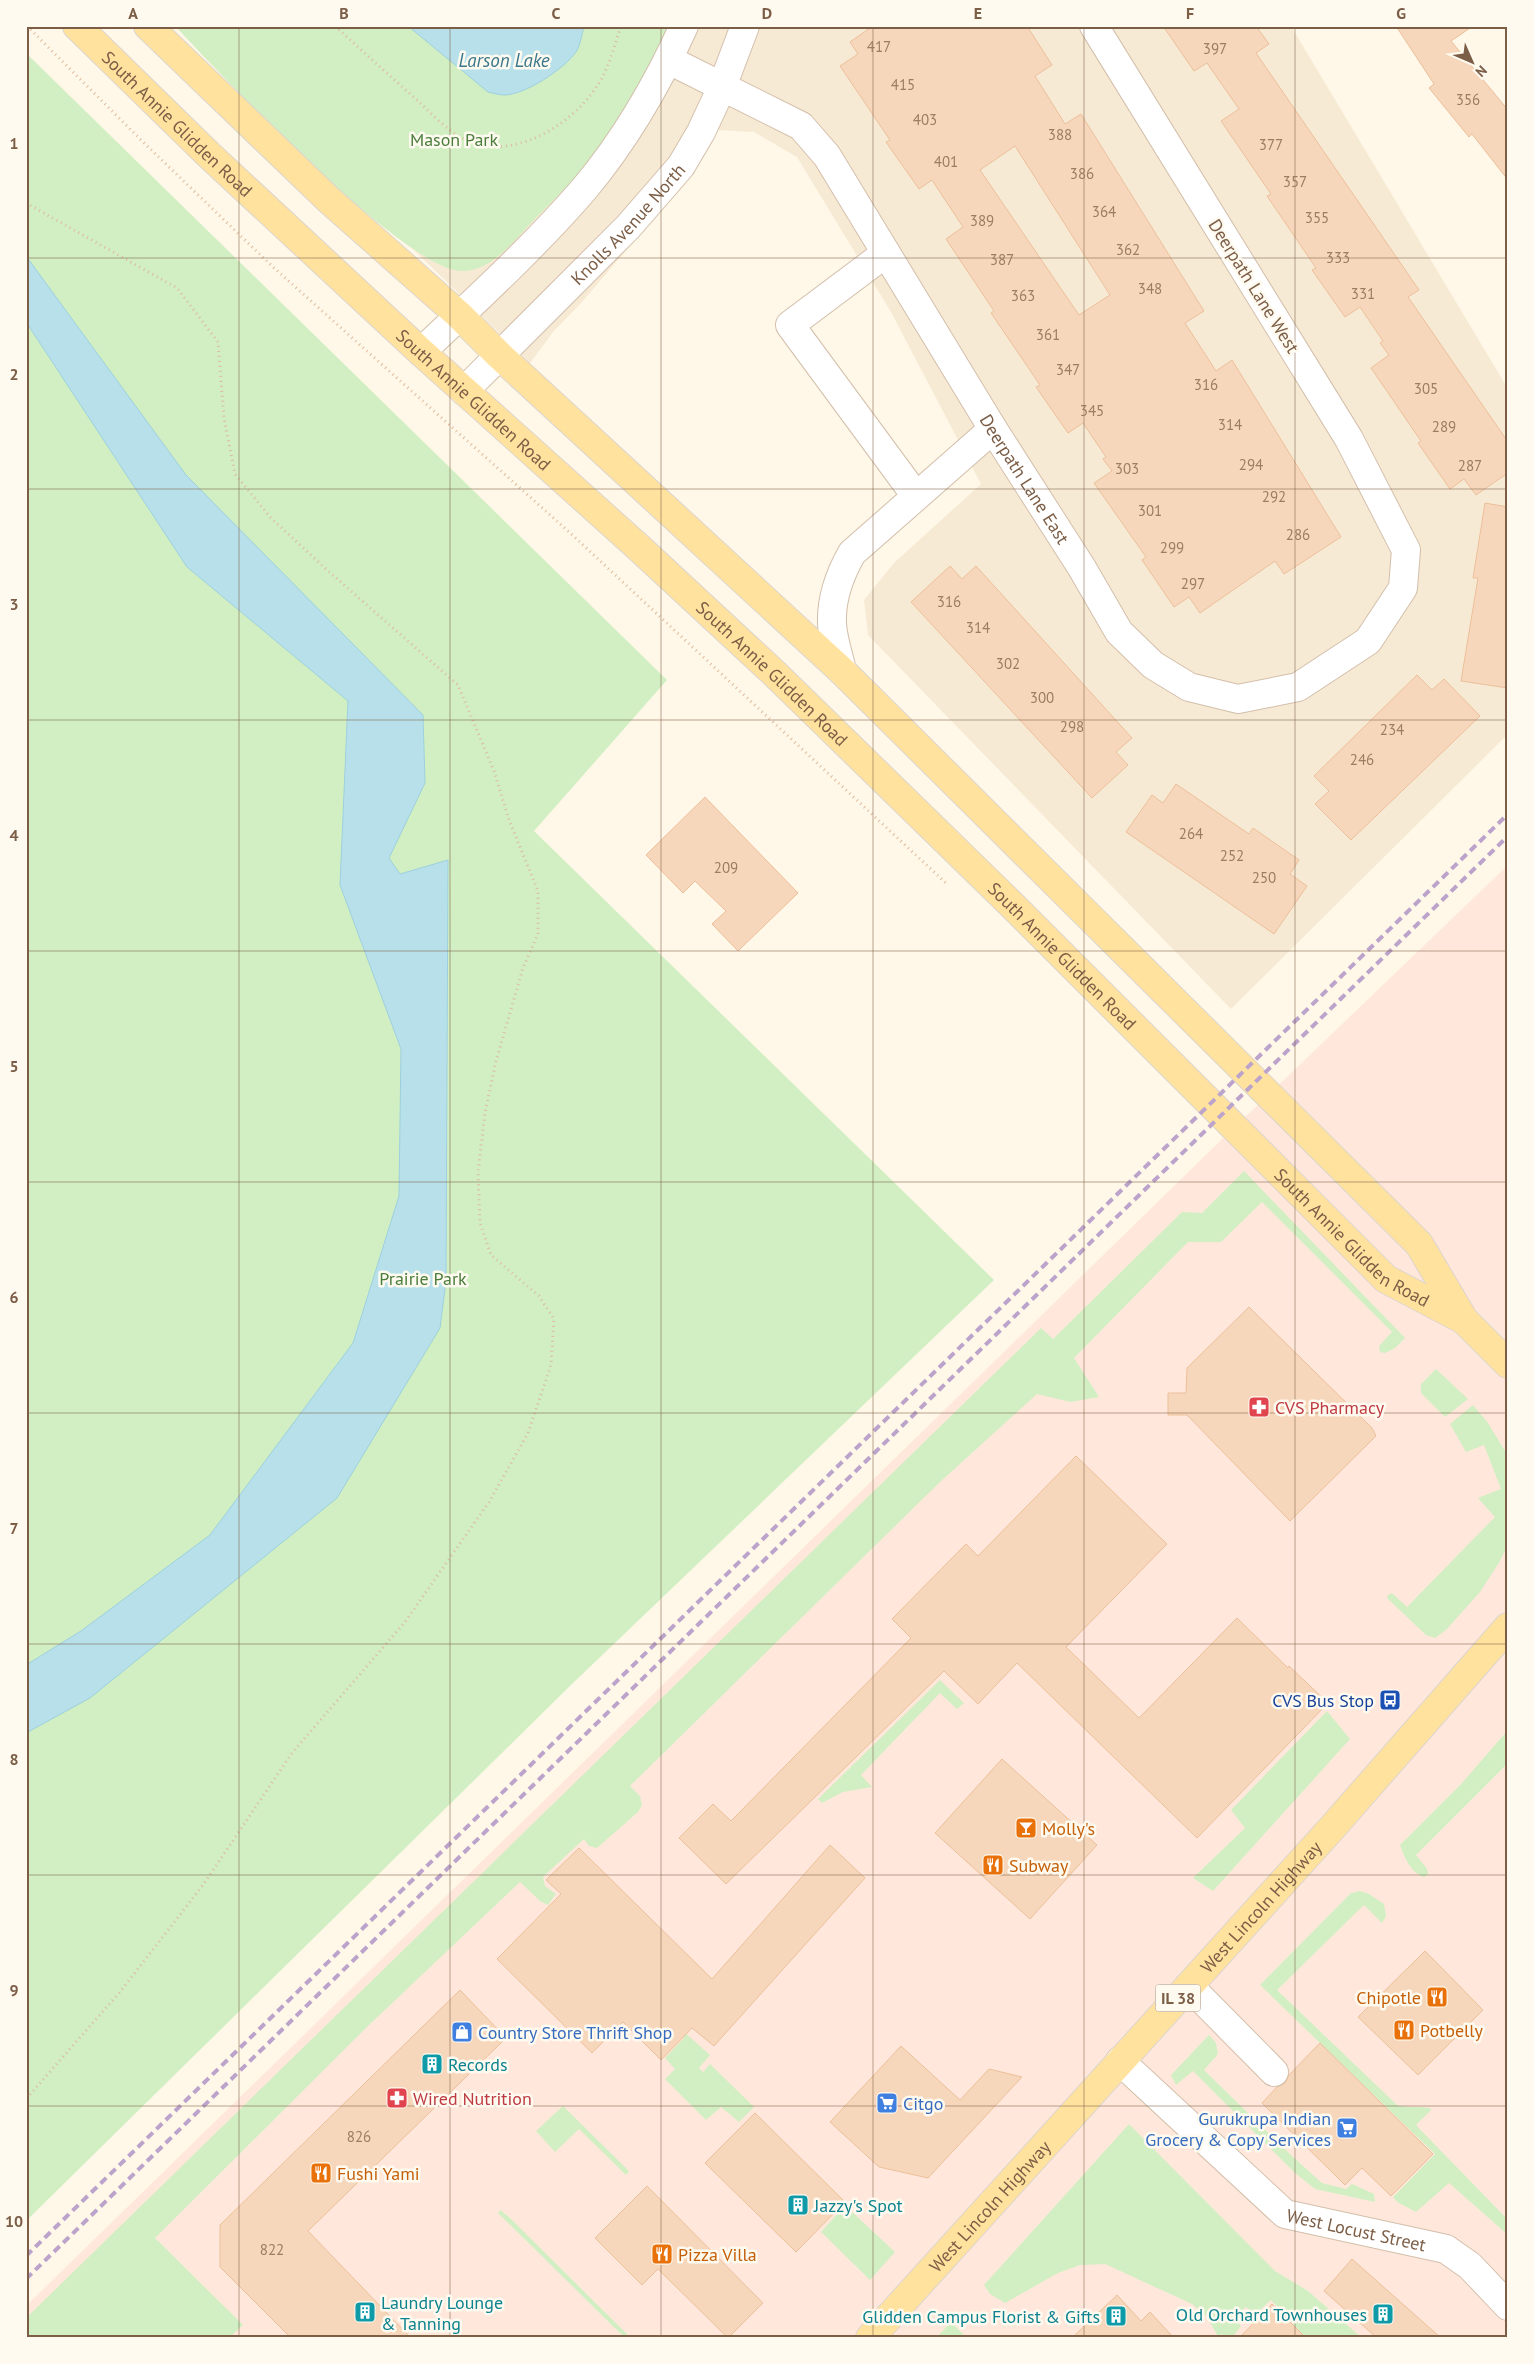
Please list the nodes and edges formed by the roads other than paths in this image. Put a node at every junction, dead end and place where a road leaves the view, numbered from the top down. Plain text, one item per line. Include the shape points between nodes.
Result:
1 (77, 26) edge
2 (148, 26) edge
3 (684, 26) edge
4 (745, 26) edge
5 (1094, 26) edge
6 (669, 60) junction
7 (722, 87) junction
8 (886, 253) junction
9 (459, 315) junction
10 (420, 352) junction
11 (499, 355) junction
12 (464, 390) junction
13 (993, 429) junction
14 (916, 496) junction
15 (1406, 550) joint
16 (842, 671) junction
17 (1464, 1320) junction
18 (1508, 1364) edge
19 (1508, 1608) edge
20 (1508, 1627) edge
21 (1508, 1644) edge
22 (1483, 1655) junction
23 (1189, 1986) junction
24 (1120, 2061) junction
25 (1274, 2072) dead end
26 (1508, 2306) edge
27 (870, 2338) edge

1 - 10 main road, South Annie Glidden Road via 209,155
2 - 9 main road, South Annie Glidden Road via 329,200
3 - 6 street
4 - 7 street, Knolls Avenue North
5 - 15 street, Deerpath Lane West via 1349,439
6 - 7 street, Deerpath Lane East
6 - 9 street via 618,143 585,187
7 - 8 street, Deerpath Lane East via 801,126 827,156
7 - 11 street, Knolls Avenue North via 681,166 658,195
8 - 13 street, Deerpath Lane East
8 - 14 street via 790,324
9 - 10 street
9 - 11 main road, South Annie Glidden Road
10 - 12 main road, South Annie Glidden Road
11 - 12 street, Knolls Avenue North
11 - 16 main road, South Annie Glidden Road
12 - 17 main road, South Annie Glidden Road via 774,673 1014,906 1386,1278
13 - 14 street
13 - 15 street, Deerpath Lane East via 1082,568 1118,632 1154,665 1189,686 1238,699 1298,687 1368,641 1403,588
14 - 16 street via 852,553 843,569 832,624
16 - 17 main road, South Annie Glidden Road via 1419,1244
17 - 18 main road, South Annie Glidden Road
19 - 22 main road
20 - 22 main road, West Lincoln Highway / IL 38
21 - 22 main road
22 - 23 main road, West Lincoln Highway / IL 38
23 - 24 main road, West Lincoln Highway / IL 38
23 - 25 street
24 - 26 street, West Locust Street via 1285,2214 1446,2248 1470,2266
24 - 27 main road, West Lincoln Highway / IL 38

